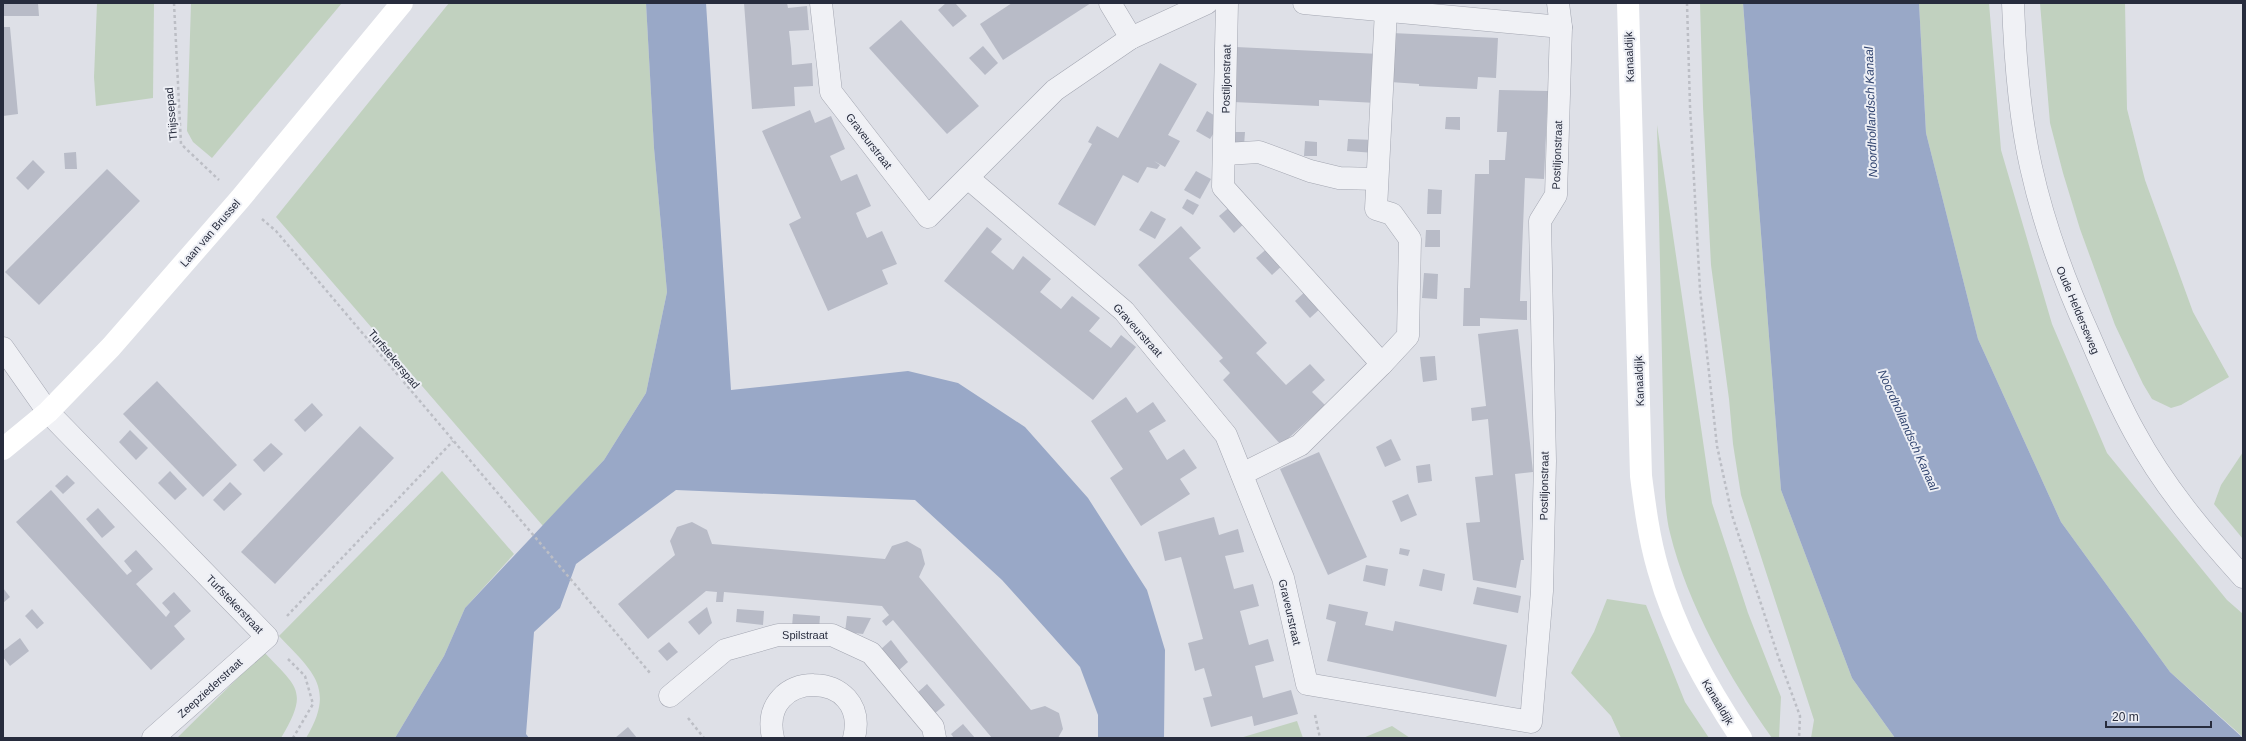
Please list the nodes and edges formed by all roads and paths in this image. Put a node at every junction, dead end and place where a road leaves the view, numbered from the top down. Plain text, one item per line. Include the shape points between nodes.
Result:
1 (174, 3) edge
2 (402, 3) edge
3 (821, 3) edge
4 (1110, 3) edge
5 (1207, 3) edge
6 (1228, 3) edge
7 (1304, 3) edge
8 (1558, 3) edge
9 (1628, 3) edge
10 (1687, 3) edge
11 (2013, 3) edge
12 (1437, 9) edge
13 (1386, 10) junction
14 (1561, 27) junction
15 (1131, 38) junction
16 (1225, 154) junction
17 (968, 178) junction
18 (1377, 179) junction
19 (240, 199) junction
20 (3, 348) edge
21 (1382, 364) junction
22 (48, 412) junction
23 (453, 441) junction
24 (3, 449) edge
25 (1242, 474) junction
26 (2243, 577) edge
27 (267, 637) junction
28 (1307, 684) joint
29 (670, 696) junction
30 (153, 738) edge
31 (293, 738) edge
32 (704, 738) edge
33 (773, 738) edge
34 (854, 738) edge
35 (935, 738) edge
36 (1741, 738) edge
37 (1799, 738) edge

1 - 19 path, Thijssepad via 180,144
2 - 19 street, Laan van Brussel
3 - 17 street, Graveurstraat via 831,92 928,217
4 - 15 street
5 - 15 street, Graveurstraat
6 - 16 street, Postiljonstraat
7 - 13 street
8 - 14 street, Postiljonstraat
9 - 36 street, Kanaaldijk via 1641,476 1647,520 1657,569 1678,624 1705,681
10 - 37 path via 1700,290 1717,446 1734,521 1800,716
11 - 26 street, Oude Helderseweg via 2021,105 2031,166 2052,245 2068,288 2135,434 2174,494
12 - 13 street
12 - 14 street
13 - 18 street
14 - 28 street, Postiljonstraat via 1556,195 1540,221 1545,461 1542,591 1531,722
15 - 17 street, Graveurstraat via 1055,90
16 - 18 street via 1259,152 1310,171 1332,176
16 - 21 street, Postiljonstraat via 1223,187
17 - 25 street, Graveurstraat via 1124,311 1226,435
18 - 21 street via 1376,209 1392,214 1410,239 1408,336
19 - 22 street, Laan van Brussel via 112,347
19 - 23 path, Turfstekerspad via 276,231
20 - 22 street, Turfstekerstraat
21 - 25 street via 1300,445
22 - 24 street, Laan van Brussel
22 - 27 street, Turfstekerstraat
23 - 27 path, Turfstekerstraat
23 - 29 path, Turfstekerspad
25 - 28 street, Graveurstraat via 1283,578
27 - 30 street, Zeepziederstraat
27 - 31 path via 305,676 313,704
29 - 32 path
29 - 35 street, Spilstraat via 725,650 778,635 832,635 871,653 933,728
33 - 34 street via 772,715 778,702 788,692 800,686 814,684 828,686 840,693 849,703 855,716

